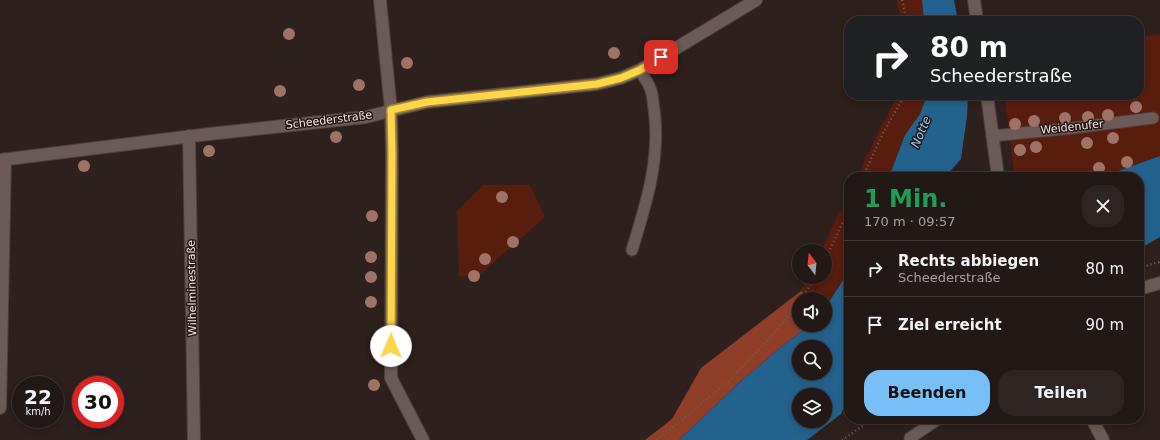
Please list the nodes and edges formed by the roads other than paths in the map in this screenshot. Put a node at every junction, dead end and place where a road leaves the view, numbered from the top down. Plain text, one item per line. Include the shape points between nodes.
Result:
1 (380, 0) edge
2 (756, 0) edge
3 (974, 0) edge
4 (739, 4) edge
5 (976, 16) edge
6 (640, 70) junction
7 (988, 100) edge
8 (391, 110) junction
9 (1153, 118) dead end
10 (189, 136) junction
11 (992, 136) junction
12 (2, 159) edge
13 (997, 172) edge
14 (632, 250) dead end
15 (1160, 283) edge
16 (1144, 288) edge
17 (0, 408) edge
18 (931, 424) edge
19 (1095, 424) edge
20 (910, 438) dead end
21 (194, 440) edge
22 (423, 440) edge
23 (1103, 440) edge

1 - 8 street
2 - 4 street, Scheederstraße
3 - 5 street
4 - 6 street, Scheederstraße
6 - 8 street, Scheederstraße via 597,84 427,102
6 - 14 lane via 651,89 656,144 651,181
7 - 11 street
8 - 10 street, Scheederstraße via 366,117
8 - 22 street via 391,378
9 - 11 lane, Weidenufer
10 - 12 street, Scheederstraße
10 - 21 street, Wilhelminestraße
11 - 13 street
12 - 17 street
15 - 16 street
18 - 20 lane
19 - 23 street

